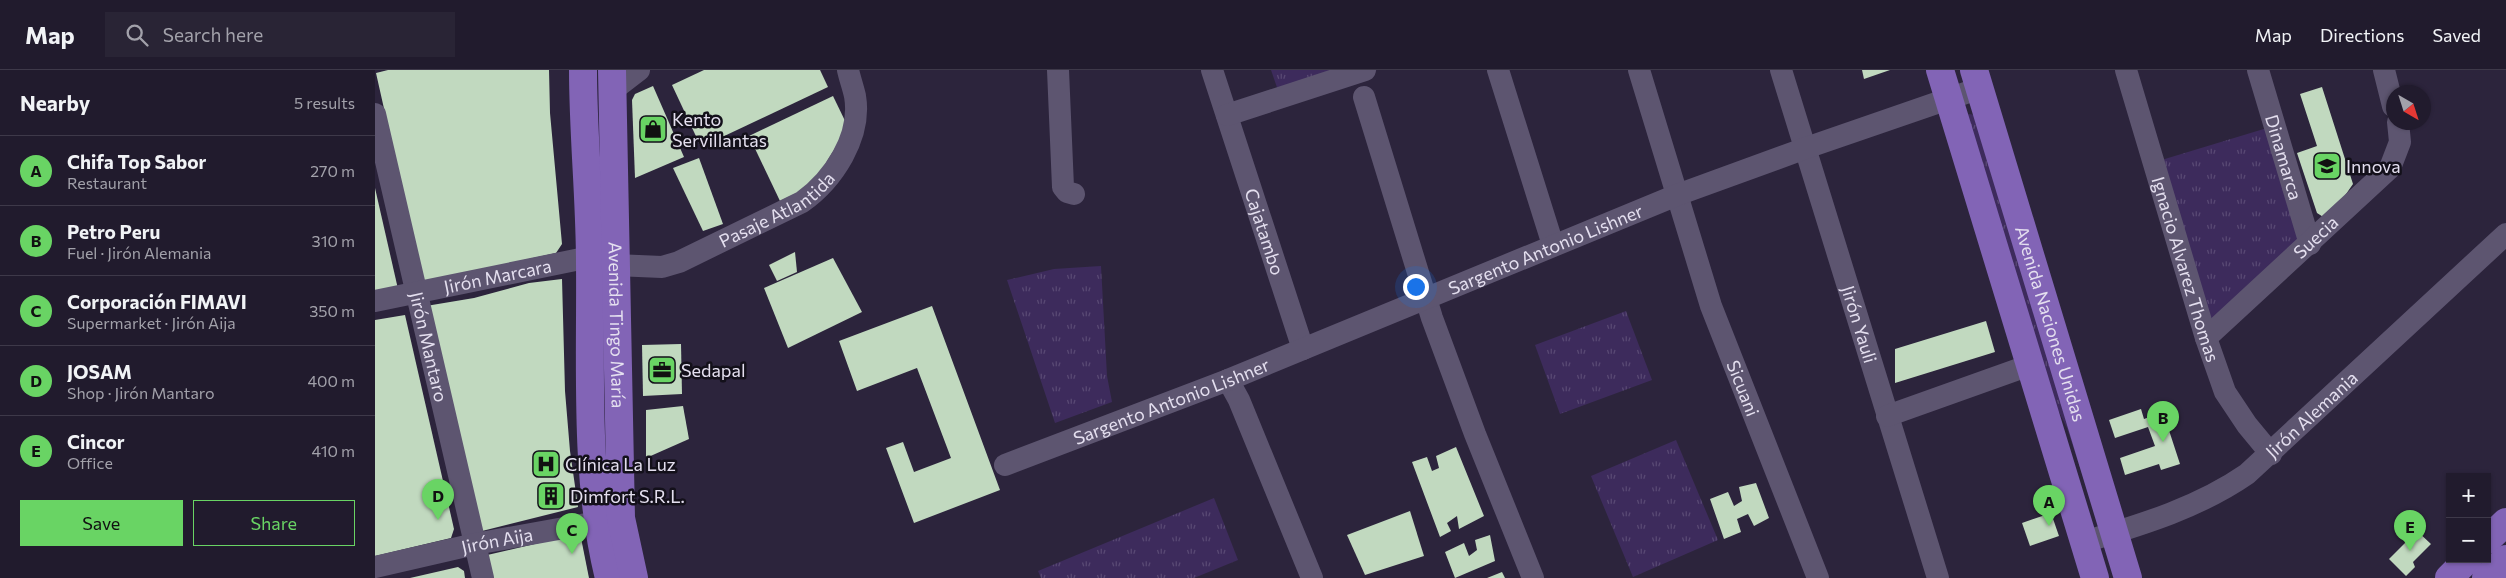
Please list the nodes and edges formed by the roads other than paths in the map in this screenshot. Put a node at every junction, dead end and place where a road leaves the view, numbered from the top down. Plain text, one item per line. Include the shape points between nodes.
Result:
1 (639, 70) edge
2 (848, 70) edge
3 (1059, 70) edge
4 (1213, 70) edge
5 (1365, 70) edge
6 (1498, 70) edge
7 (1639, 70) edge
8 (1781, 70) edge
9 (1940, 70) edge
10 (2127, 70) edge
11 (2258, 70) edge
12 (2384, 70) edge
13 (581, 77) edge
14 (1977, 79) edge
15 (613, 80) edge
16 (2388, 85) edge
17 (1364, 97) dead end
18 (1949, 99) junction
19 (375, 114) edge
20 (1227, 115) junction
21 (2399, 130) edge
22 (1806, 148) junction
23 (1074, 194) dead end
24 (1677, 195) junction
25 (2506, 234) edge
26 (2310, 244) junction
27 (1553, 245) junction
28 (603, 261) junction
29 (418, 292) junction
30 (1425, 297) junction
31 (375, 301) edge
32 (2206, 338) junction
33 (1303, 349) junction
34 (2030, 365) junction
35 (1228, 380) junction
36 (1887, 416) junction
37 (592, 427) junction
38 (619, 428) junction
39 (2271, 454) junction
40 (1005, 465) dead end
41 (609, 519) junction
42 (2506, 522) edge
43 (2115, 532) junction
44 (2491, 536) edge
45 (2084, 542) junction
46 (475, 544) junction
47 (2506, 559) edge
48 (2464, 563) edge
49 (375, 567) edge
50 (483, 578) edge
51 (609, 578) edge
52 (634, 578) edge
53 (1312, 578) edge
54 (1533, 578) edge
55 (1818, 578) edge
56 (1938, 578) edge
57 (2095, 578) edge
58 (2128, 578) edge
59 (2449, 578) edge
60 (2486, 578) edge

1 - 15 street
2 - 28 street, Pasaje Atlantida via 855,98 855,122 838,166 819,190 802,202 679,262 662,267
3 - 23 street via 1063,186
4 - 20 street, Cajatambo
5 - 20 street
6 - 27 street
7 - 24 street, Sicuani
8 - 22 street, Jirón Yauli
9 - 18 main road, Avenida Naciones Unidas
10 - 32 street, Ignacio Alvarez Thomas
11 - 26 street, Dinamarca
12 - 16 street
13 - 28 main road, Avenida Tingo María
14 - 18 street, Sargento Antonio Lishner
14 - 43 main road, Avenida Naciones Unidas
15 - 28 main road, Avenida Tingo María
17 - 30 street
18 - 22 street, Sargento Antonio Lishner
18 - 34 main road, Avenida Naciones Unidas
19 - 29 street, Jirón Mantaro
20 - 33 street, Cajatambo
21 - 26 street, Suecia via 2400,142 2390,168
22 - 24 street, Sargento Antonio Lishner
22 - 36 street, Jirón Yauli
24 - 27 street, Sargento Antonio Lishner
24 - 55 street, Sicuani via 1711,306
25 - 39 street, Jirón Alemania
26 - 32 street, Suecia
27 - 30 street, Sargento Antonio Lishner
28 - 29 street, Jirón Marcara
28 - 37 main road, Avenida Tingo María
28 - 38 main road, Avenida Tingo María
29 - 31 street, Jirón Marcara
29 - 46 street, Jirón Mantaro
30 - 33 street, Sargento Antonio Lishner
30 - 54 street
32 - 39 street, Ignacio Alvarez Thomas via 2225,392
33 - 35 street, Sargento Antonio Lishner
34 - 36 street
34 - 45 main road, Avenida Naciones Unidas
35 - 40 street, Sargento Antonio Lishner
35 - 53 street
36 - 56 street, Jirón Yauli
37 - 38 main road
37 - 41 main road, Avenida Tingo María
38 - 41 main road, Avenida Tingo María
39 - 43 street, Jirón Alemania via 2222,491 2197,504
41 - 46 street, Jirón Aija
41 - 51 main road, Avenida Tingo María
41 - 52 main road, Avenida Tingo María
42 - 44 main road
43 - 45 street, Jirón Alemania
43 - 58 main road, Avenida Naciones Unidas
45 - 57 main road, Avenida Naciones Unidas
46 - 49 street, Jirón Aija
46 - 50 street, Jirón Mantaro
47 - 60 main road
48 - 59 main road

